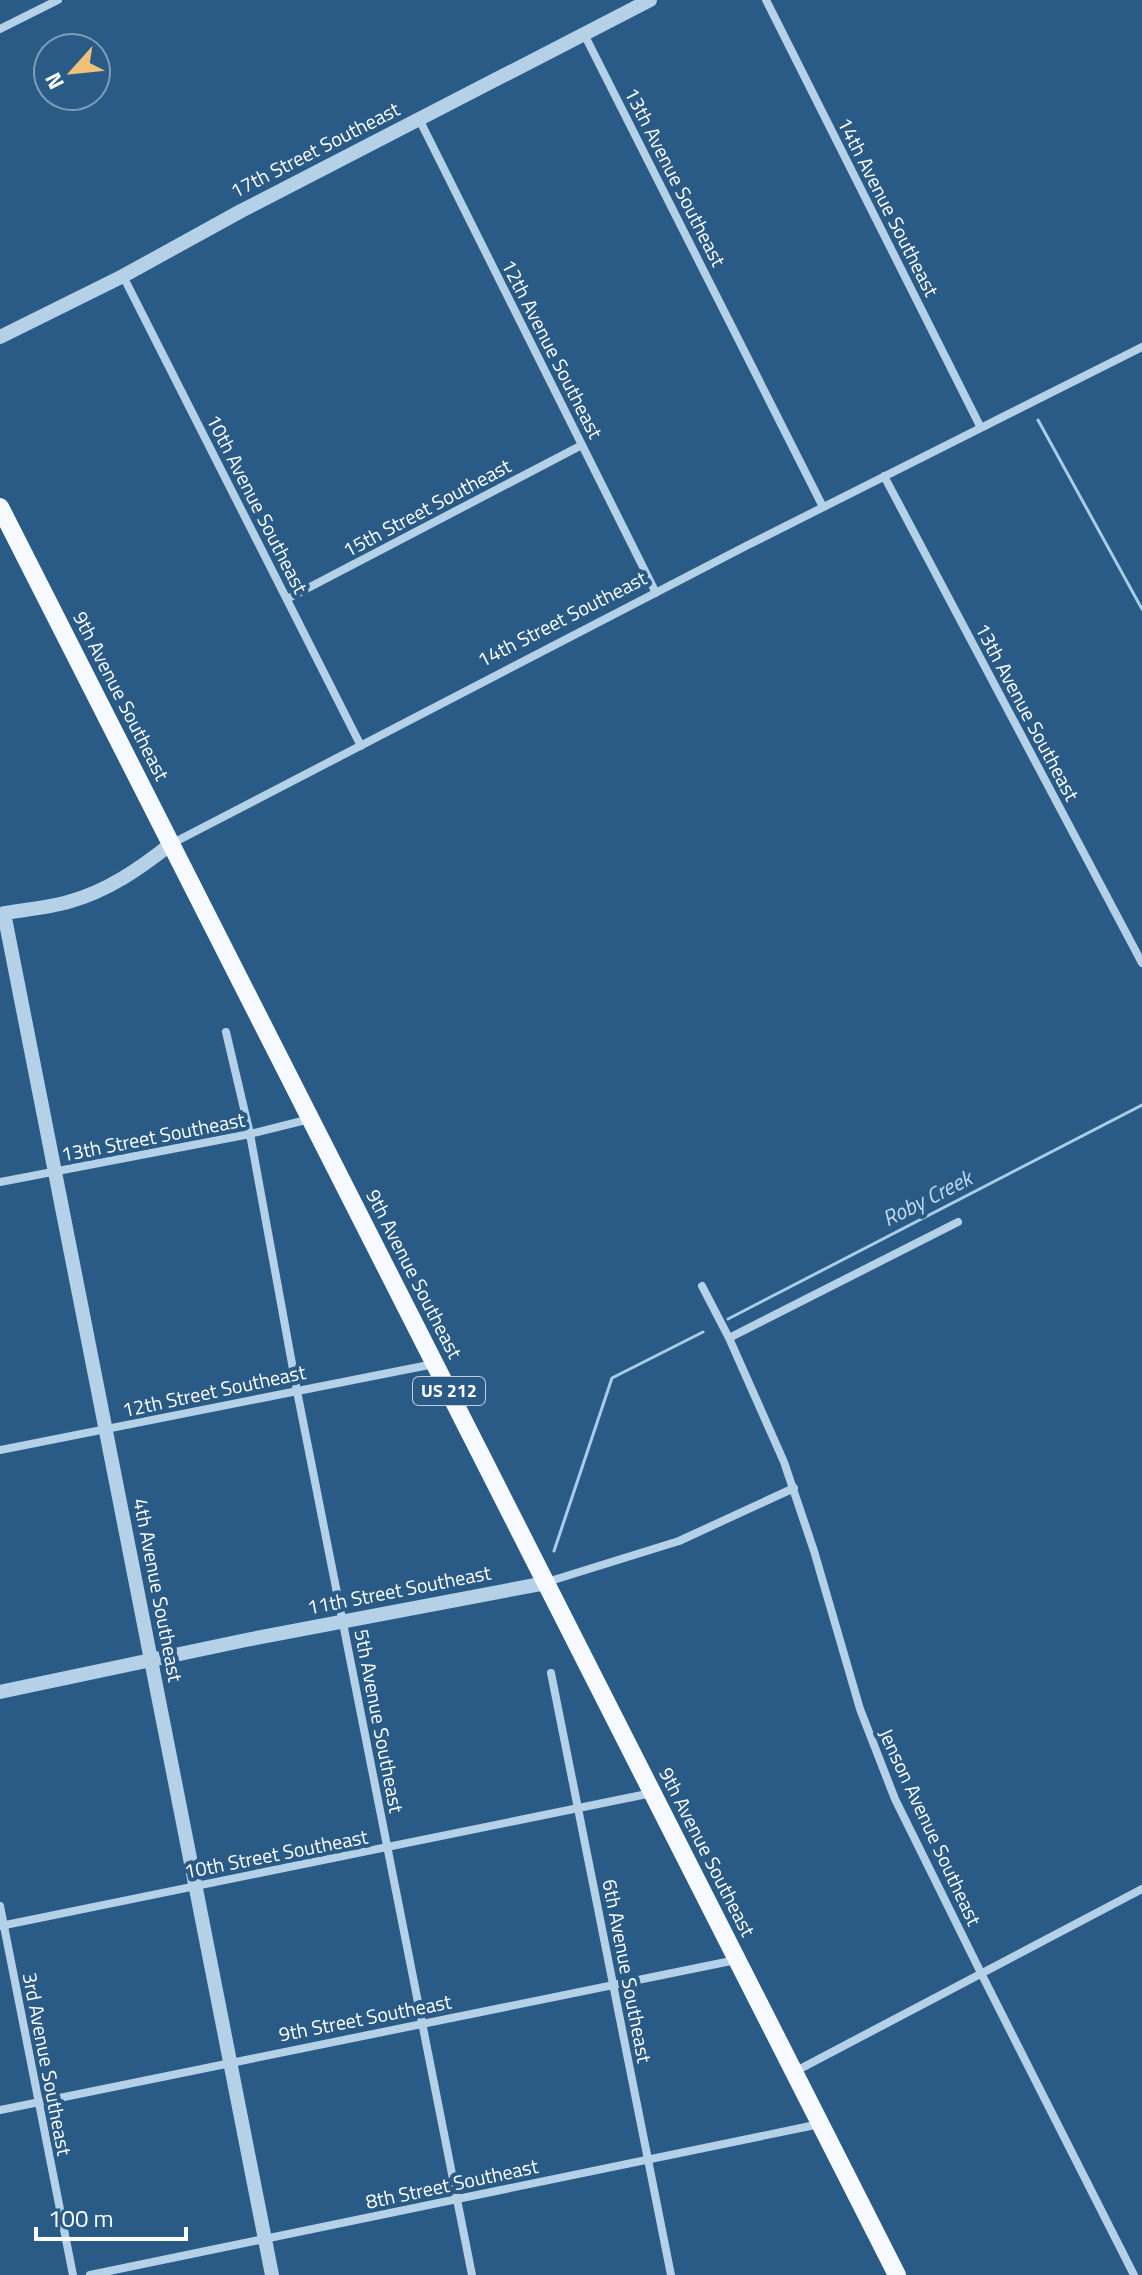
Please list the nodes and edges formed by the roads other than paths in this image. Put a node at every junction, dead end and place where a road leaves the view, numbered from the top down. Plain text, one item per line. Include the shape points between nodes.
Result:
1 (58, 0) edge
2 (650, 0) edge
3 (766, 0) edge
4 (0, 29) edge
5 (584, 34) junction
6 (419, 119) junction
7 (123, 276) junction
8 (0, 337) edge
9 (1142, 347) edge
10 (981, 428) junction
11 (582, 445) junction
12 (884, 476) junction
13 (0, 507) edge
14 (823, 507) junction
15 (656, 593) junction
16 (287, 599) junction
17 (361, 746) junction
18 (171, 844) junction
19 (2, 913) edge
20 (1142, 963) edge
21 (226, 1032) dead end
22 (310, 1119) junction
23 (250, 1134) junction
24 (55, 1172) junction
25 (0, 1182) edge
26 (958, 1222) dead end
27 (702, 1286) dead end
28 (729, 1338) junction
29 (435, 1363) junction
30 (297, 1391) junction
31 (106, 1430) junction
32 (0, 1450) edge
33 (794, 1488) junction
34 (546, 1583) junction
35 (343, 1621) junction
36 (152, 1660) junction
37 (551, 1673) dead end
38 (0, 1692) edge
39 (653, 1793) junction
40 (579, 1808) junction
41 (388, 1847) junction
42 (196, 1886) junction
43 (1142, 1889) edge
44 (0, 1906) edge
45 (2, 1925) edge
46 (737, 1960) junction
47 (981, 1973) junction
48 (613, 1984) junction
49 (421, 2023) junction
50 (230, 2061) junction
51 (794, 2072) junction
52 (38, 2102) junction
53 (0, 2110) edge
54 (821, 2124) junction
55 (649, 2160) junction
56 (457, 2199) junction
57 (265, 2239) junction
58 (73, 2275) edge
59 (90, 2275) edge
60 (272, 2275) edge
61 (472, 2275) edge
62 (671, 2275) edge
63 (897, 2275) edge
64 (1139, 2275) edge

1 - 4 street
2 - 5 street, 17th Street Southeast
3 - 10 street, 14th Avenue Southeast
5 - 6 street, 17th Street Southeast
5 - 14 street, 13th Avenue Southeast
6 - 7 street, 17th Street Southeast
6 - 11 street, 12th Avenue Southeast
7 - 8 street, 17th Street Southeast
7 - 16 street, 10th Avenue Southeast
9 - 10 street, 14th Street Southeast
10 - 12 street, 14th Street Southeast
11 - 15 street, 12th Avenue Southeast
11 - 16 street, 15th Street Southeast
12 - 14 street, 14th Street Southeast
12 - 20 street, 13th Avenue Southeast
13 - 18 main road, 9th Avenue Southeast / US 212
14 - 15 street, 14th Street Southeast
15 - 17 street, 14th Street Southeast
16 - 17 street, 10th Avenue Southeast
17 - 18 street, 14th Street Southeast
18 - 19 street, 14th Street Southeast via 124,879 94,893
18 - 22 main road, 9th Avenue Southeast / US 212
19 - 24 street, 4th Avenue Southeast
21 - 23 street, 5th Avenue Southeast
22 - 23 street, 13th Street Southeast
22 - 29 main road, 9th Avenue Southeast / US 212
23 - 24 street, 13th Street Southeast
23 - 30 street, 5th Avenue Southeast
24 - 25 street, 13th Street Southeast
24 - 31 street, 4th Avenue Southeast
26 - 28 street
27 - 28 street, Jenson Avenue Southeast
28 - 33 street, Jenson Avenue Southeast
29 - 30 street, 12th Street Southeast
29 - 34 main road, 9th Avenue Southeast / US 212
30 - 31 street, 12th Street Southeast
30 - 35 street, 5th Avenue Southeast
31 - 32 street, 12th Street Southeast
31 - 36 street, 4th Avenue Southeast
33 - 34 street, 11th Street Southeast via 679,1541
33 - 47 street, Jenson Avenue Southeast via 876,1752
34 - 35 street, 11th Street Southeast
34 - 39 main road, 9th Avenue Southeast / US 212
35 - 36 street, 11th Street Southeast
35 - 41 street, 5th Avenue Southeast
36 - 38 street, 11th Street Southeast
36 - 42 street, 4th Avenue Southeast
37 - 40 street, 6th Avenue Southeast
39 - 40 street, 10th Street Southeast
39 - 46 main road, 9th Avenue Southeast / US 212
40 - 41 street, 10th Street Southeast
40 - 48 street, 6th Avenue Southeast
41 - 42 street, 10th Street Southeast
41 - 49 street, 5th Avenue Southeast
42 - 45 street, 10th Street Southeast
42 - 50 street, 4th Avenue Southeast
43 - 47 street
44 - 45 street, 3rd Avenue Southeast
45 - 52 street, 3rd Avenue Southeast
46 - 48 street, 9th Street Southeast
46 - 51 main road, 9th Avenue Southeast / US 212
47 - 51 street
47 - 64 street, Jenson Avenue Southeast
48 - 49 street, 9th Street Southeast
48 - 55 street, 6th Avenue Southeast
49 - 50 street, 9th Street Southeast
49 - 56 street, 5th Avenue Southeast
50 - 52 street, 9th Street Southeast
50 - 57 street, 4th Avenue Southeast
51 - 54 main road, 9th Avenue Southeast / US 212
52 - 53 street, 9th Street Southeast
52 - 58 street, 3rd Avenue Southeast
54 - 55 street, 8th Street Southeast
54 - 63 main road, 9th Avenue Southeast / US 212
55 - 56 street, 8th Street Southeast
55 - 62 street, 6th Avenue Southeast
56 - 57 street, 8th Street Southeast
56 - 61 street, 5th Avenue Southeast
57 - 59 street, 8th Street Southeast
57 - 60 street, 4th Avenue Southeast

